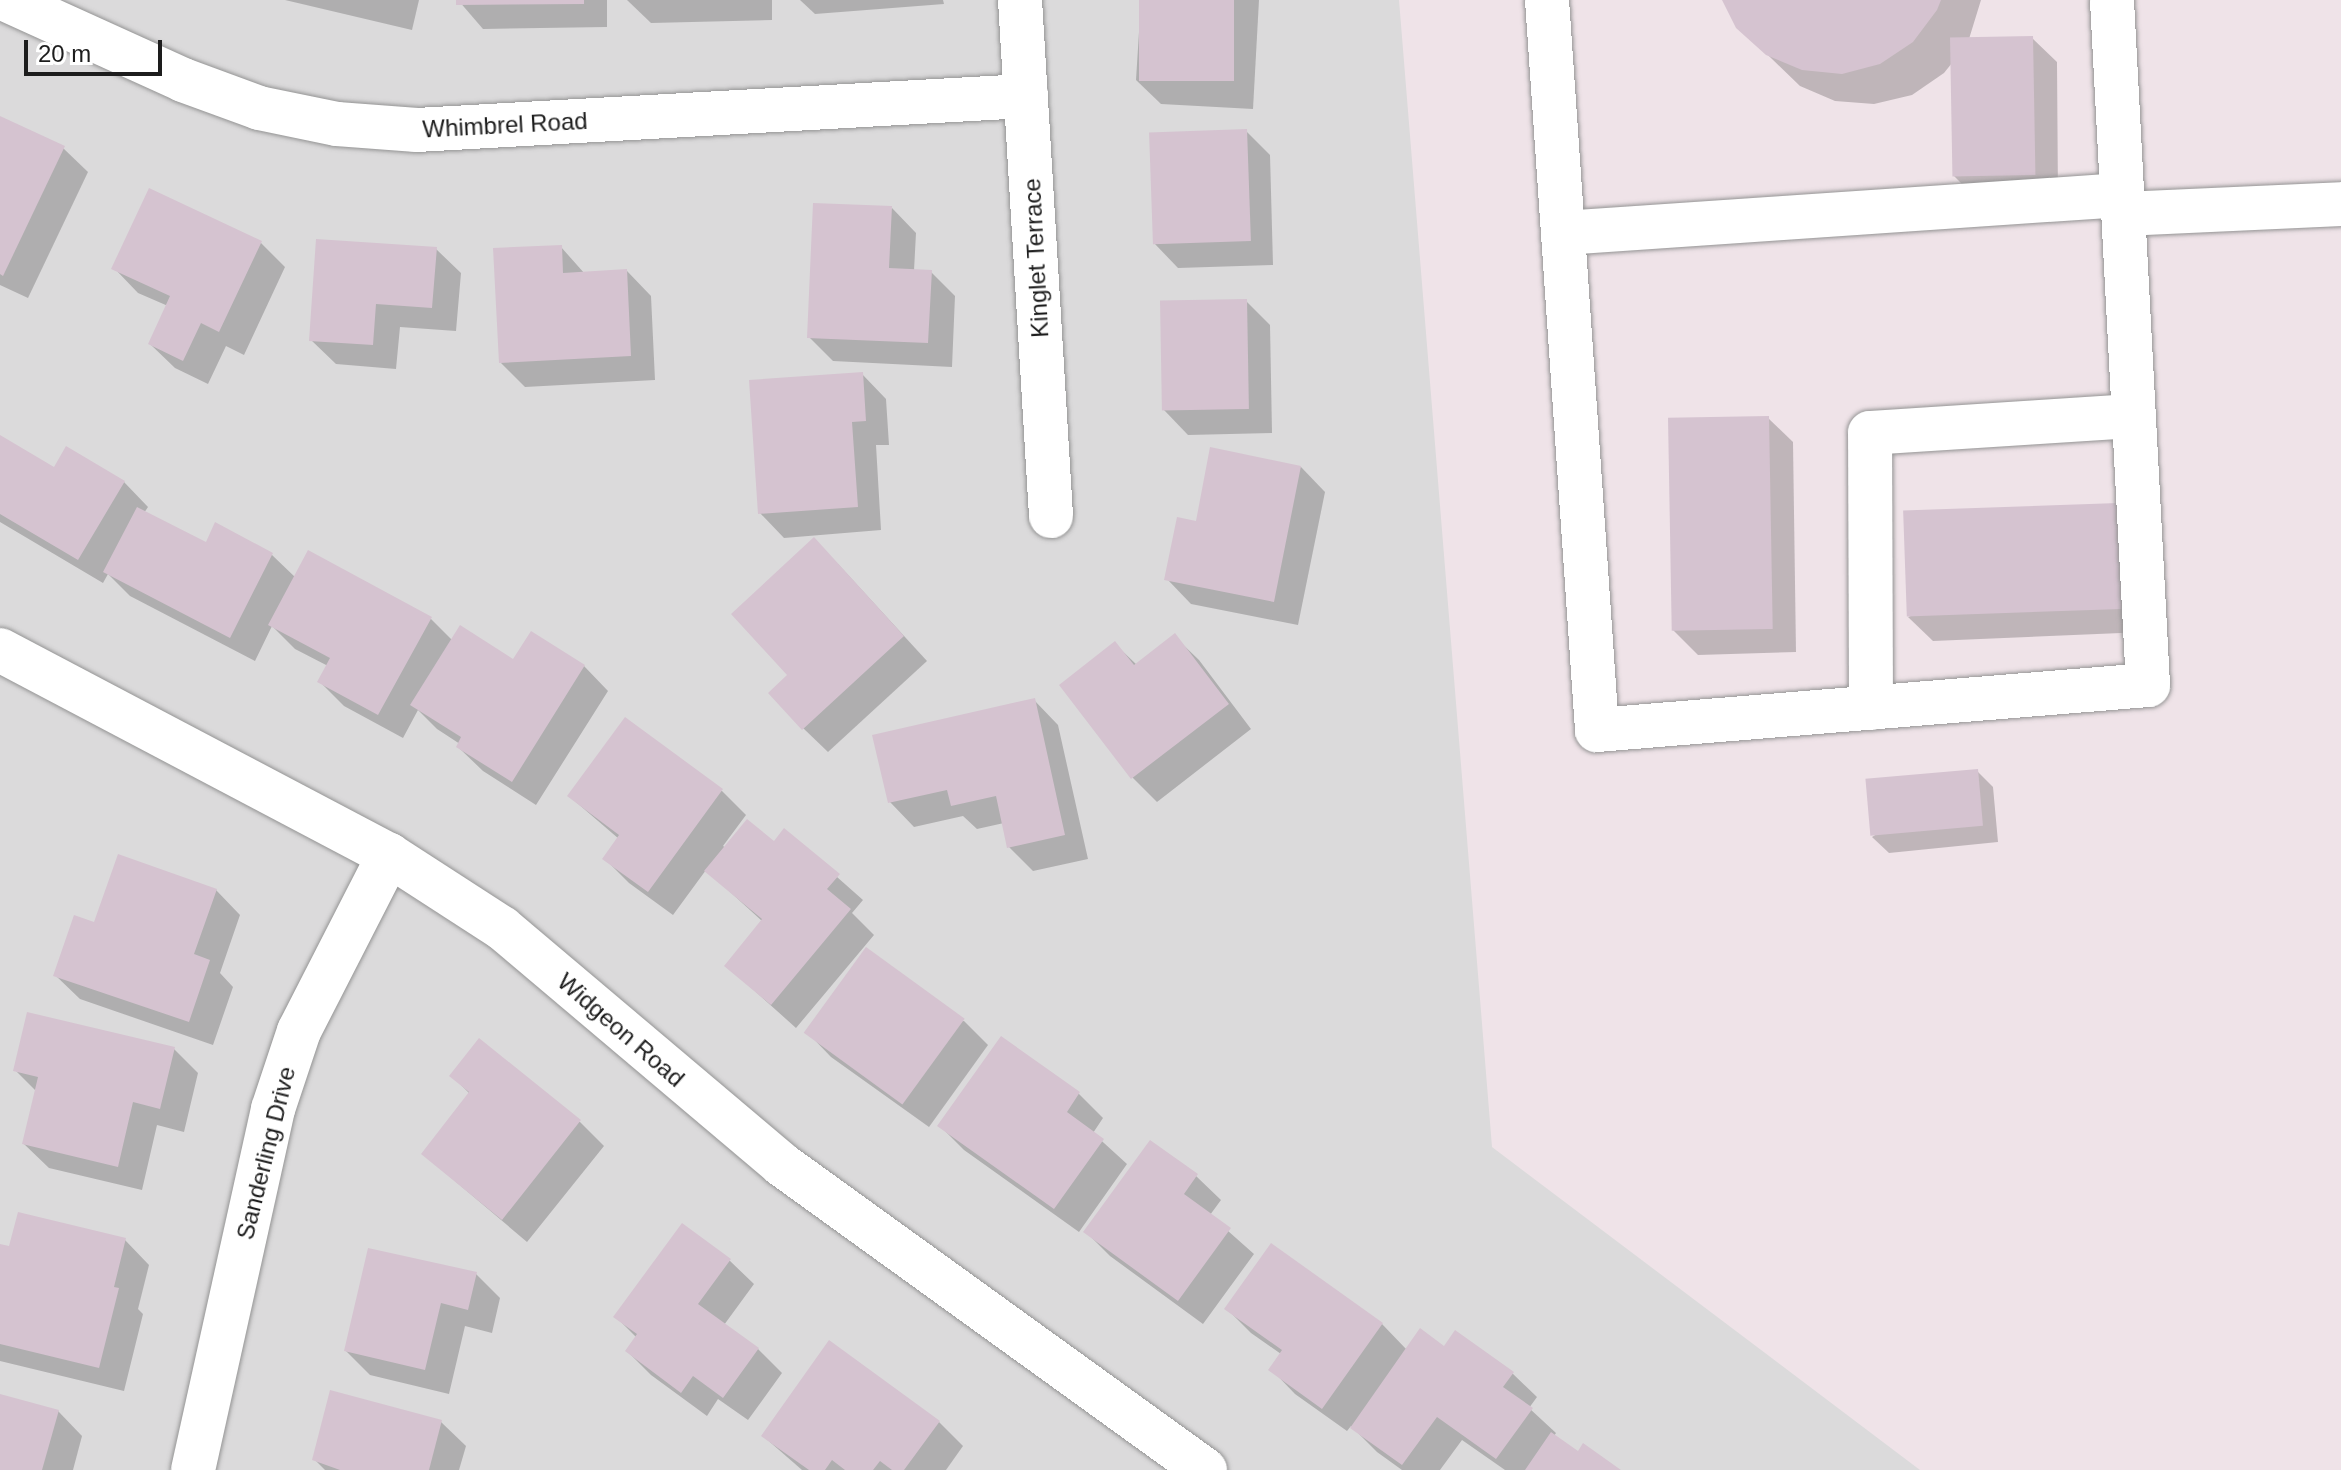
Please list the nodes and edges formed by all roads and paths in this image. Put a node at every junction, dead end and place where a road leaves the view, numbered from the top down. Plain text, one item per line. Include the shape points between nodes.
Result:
1 (7, 0) edge
2 (1020, 0) edge
3 (1547, 0) edge
4 (2112, 0) edge
5 (1026, 96) junction
6 (2123, 204) junction
7 (2341, 204) edge
8 (1563, 233) junction
9 (2133, 416) junction
10 (1051, 516) dead end
11 (0, 650) edge
12 (1871, 708) junction
13 (389, 855) junction
14 (193, 1470) edge
15 (1205, 1470) edge

1 - 5 street, Whimbrel Road via 183,80 259,108 337,124 417,130
2 - 5 street, Kinglet Terrace
3 - 8 street
4 - 6 street
5 - 10 street, Kinglet Terrace
6 - 7 street
6 - 8 street
6 - 9 street
8 - 12 street via 1597,730
9 - 12 street via 1870,433
9 - 12 street via 2148,685
11 - 13 street, Widgeon Road
13 - 14 street, Sanderling Drive via 299,1031 273,1109
13 - 15 street, Widgeon Road via 502,928 781,1164

